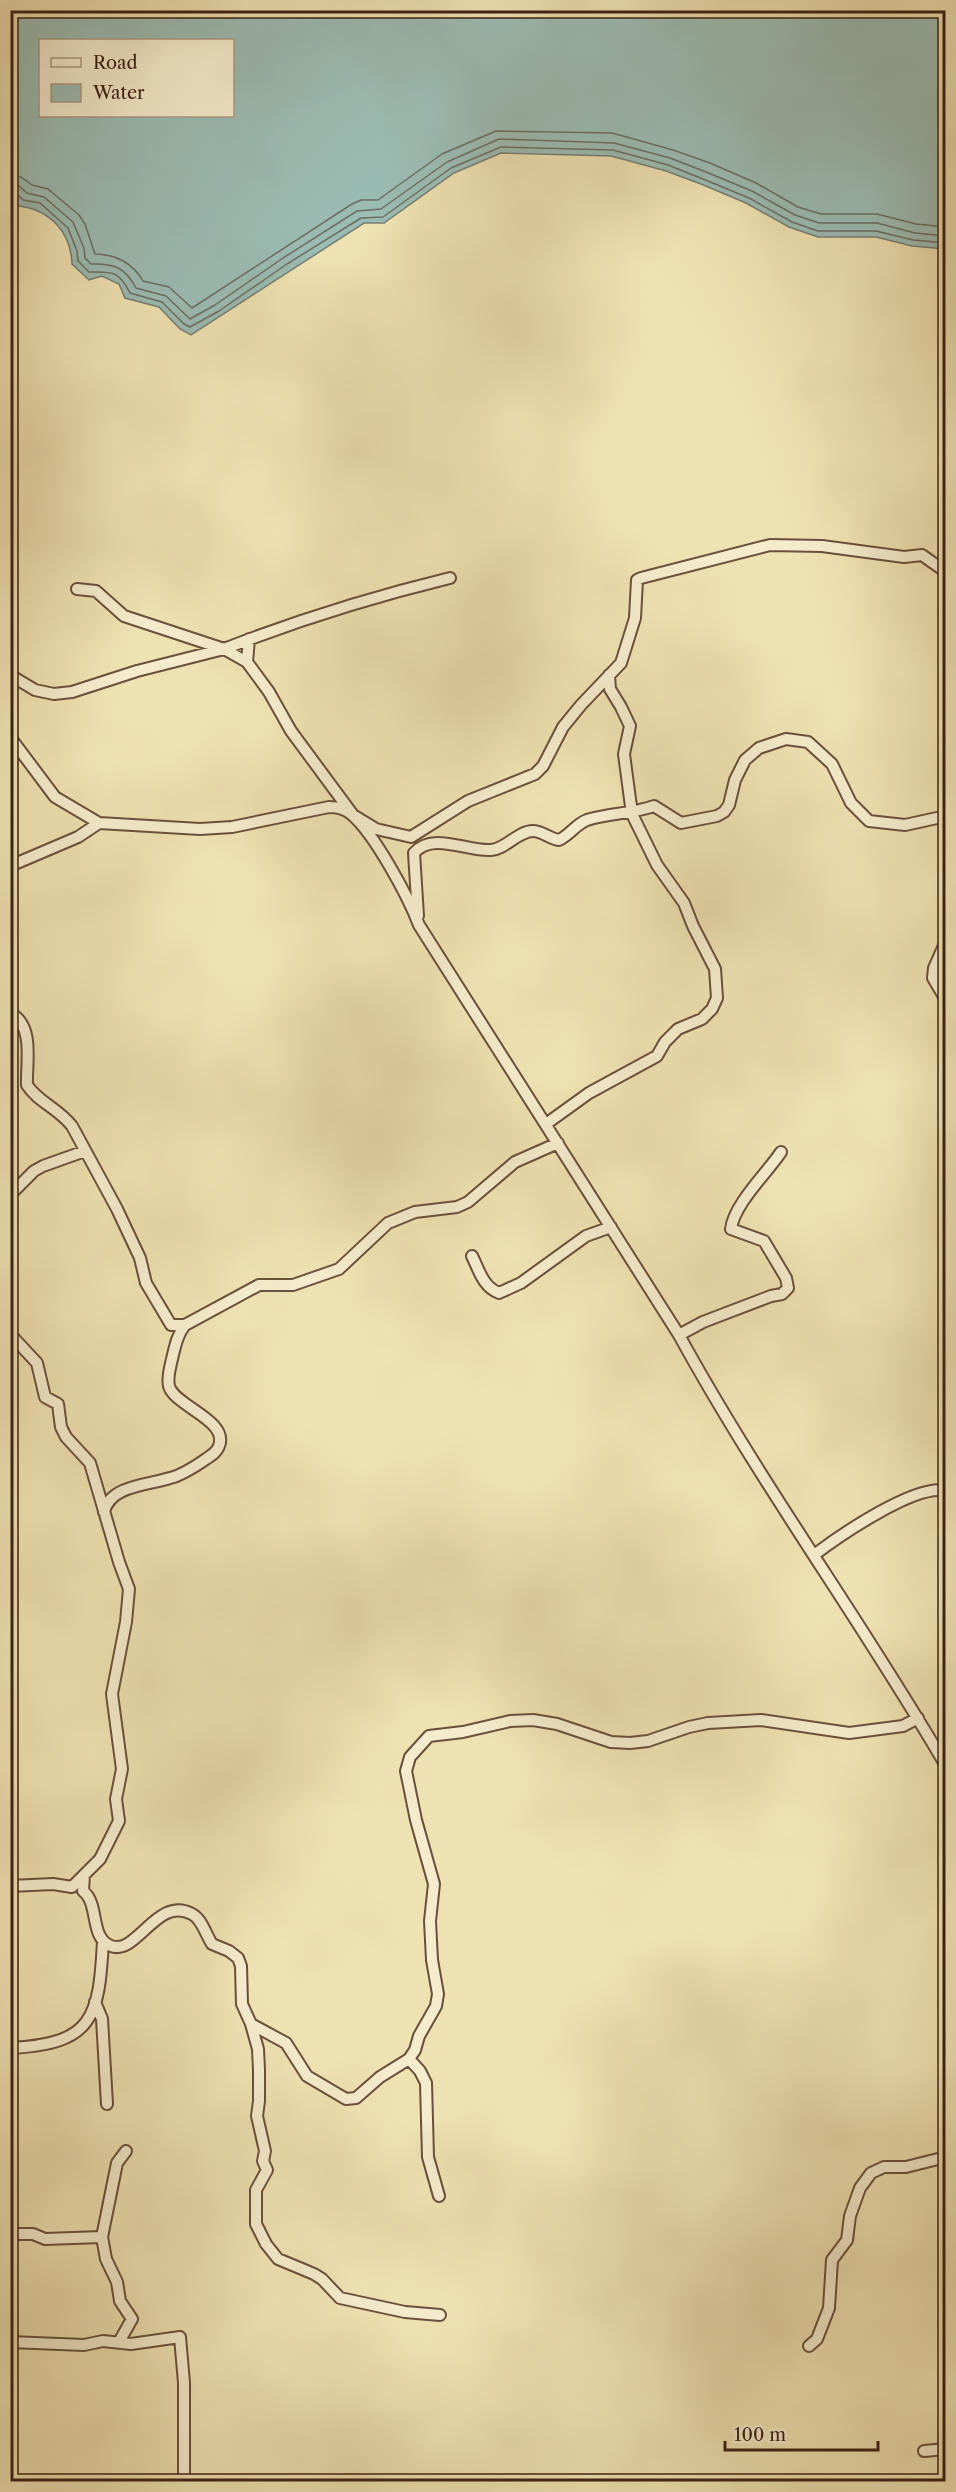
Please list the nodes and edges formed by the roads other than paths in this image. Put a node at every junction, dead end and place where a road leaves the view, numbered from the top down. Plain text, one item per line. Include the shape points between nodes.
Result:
1 (945, 572) edge
2 (450, 578) dead end
3 (77, 589) dead end
4 (249, 639) junction
5 (224, 649) junction
6 (247, 662) junction
7 (10, 675) edge
8 (609, 675) junction
9 (10, 737) edge
10 (632, 814) junction
11 (352, 815) junction
12 (945, 816) edge
13 (99, 823) junction
14 (10, 866) edge
15 (419, 925) junction
16 (945, 941) edge
17 (943, 995) dead end
18 (10, 1013) edge
19 (546, 1124) junction
20 (558, 1143) junction
21 (86, 1151) junction
22 (781, 1152) dead end
23 (10, 1195) edge
24 (611, 1227) junction
25 (472, 1256) dead end
26 (185, 1325) junction
27 (10, 1334) edge
28 (679, 1335) junction
29 (945, 1491) edge
30 (104, 1512) junction
31 (814, 1555) junction
32 (918, 1718) junction
33 (945, 1766) edge
34 (84, 1875) junction
35 (10, 1886) edge
36 (103, 1941) junction
37 (95, 2002) junction
38 (251, 2024) junction
39 (268, 2034) junction
40 (10, 2048) edge
41 (258, 2049) junction
42 (409, 2059) junction
43 (107, 2104) dead end
44 (126, 2151) dead end
45 (945, 2157) edge
46 (439, 2196) dead end
47 (10, 2234) edge
48 (102, 2237) junction
49 (440, 2315) dead end
50 (10, 2342) edge
51 (119, 2342) junction
52 (809, 2346) dead end
53 (945, 2449) edge
54 (924, 2451) dead end
55 (184, 2481) edge

1 - 8 street via 922,555 893,556 793,544 770,545 641,578 636,580 635,618 629,644 621,663
2 - 4 street via 380,595
3 - 5 street via 96,591 124,616
4 - 5 street
4 - 6 street
5 - 6 street
5 - 7 street via 137,670 72,692 35,690
6 - 11 street
8 - 10 street via 610,689 630,726 624,754
8 - 11 street via 563,727 535,774 468,801 411,837 376,829
9 - 13 street via 55,797
10 - 12 street via 654,806 681,823 717,816 729,805 745,760 759,748 786,739 808,742 832,764 851,803 869,821 905,825
10 - 15 street via 586,821 560,840 536,831 492,850 445,843 418,848 414,853
10 - 19 street via 657,865 684,903 715,969 717,998 702,1019 678,1029 657,1056 589,1093
11 - 13 street via 329,807 232,827 200,829
11 - 15 street via 379,849
13 - 14 street via 78,837
15 - 19 street
16 - 17 street via 933,978
18 - 21 street via 22,1024 27,1037 27,1085 63,1114
19 - 20 street
20 - 24 street
20 - 26 street via 515,1162 463,1205 416,1212 388,1223 339,1269 293,1285 259,1285
21 - 23 street via 34,1171
21 - 26 street via 140,1258 146,1283 158,1306 171,1325
22 - 28 street via 750,1192 731,1229 764,1241 788,1288 782,1294 703,1322
24 - 25 street via 586,1236 499,1293 485,1283
24 - 28 street
26 - 30 street via 178,1334 169,1389 211,1423 219,1435 217,1452 172,1478 120,1492 110,1499
27 - 30 street via 33,1356 45,1397 58,1404 66,1437 90,1463
28 - 31 street via 715,1400
29 - 31 street via 924,1491 841,1534
30 - 34 street via 129,1589 112,1694 122,1769 116,1799 119,1821 104,1854
31 - 32 street
32 - 33 street
32 - 42 street via 903,1726 849,1733 761,1720 708,1723 630,1743 611,1742 533,1720 429,1736 410,1757 406,1771 434,1884 430,1921 438,1994 436,2006
34 - 35 street via 72,1887
34 - 36 street via 83,1891 93,1904
36 - 37 street
36 - 38 street via 121,1947 170,1912 193,1914 212,1944 238,1958 242,2004
37 - 40 street via 93,2013 80,2031 38,2046
37 - 43 street via 102,2019
38 - 39 street
38 - 41 street
39 - 41 street
39 - 42 street via 286,2043 307,2076 346,2099 360,2095
41 - 49 street via 257,2116 267,2170 256,2190 256,2224 266,2244 278,2259 322,2279 340,2298
42 - 46 street via 426,2083 428,2157
44 - 48 street via 117,2163
45 - 52 street via 906,2167 884,2167 871,2173 860,2188 847,2240 832,2260 829,2308 817,2339
47 - 48 street via 33,2234 45,2239
48 - 51 street via 120,2301 132,2319
50 - 51 street
51 - 55 street via 180,2337
53 - 54 street

